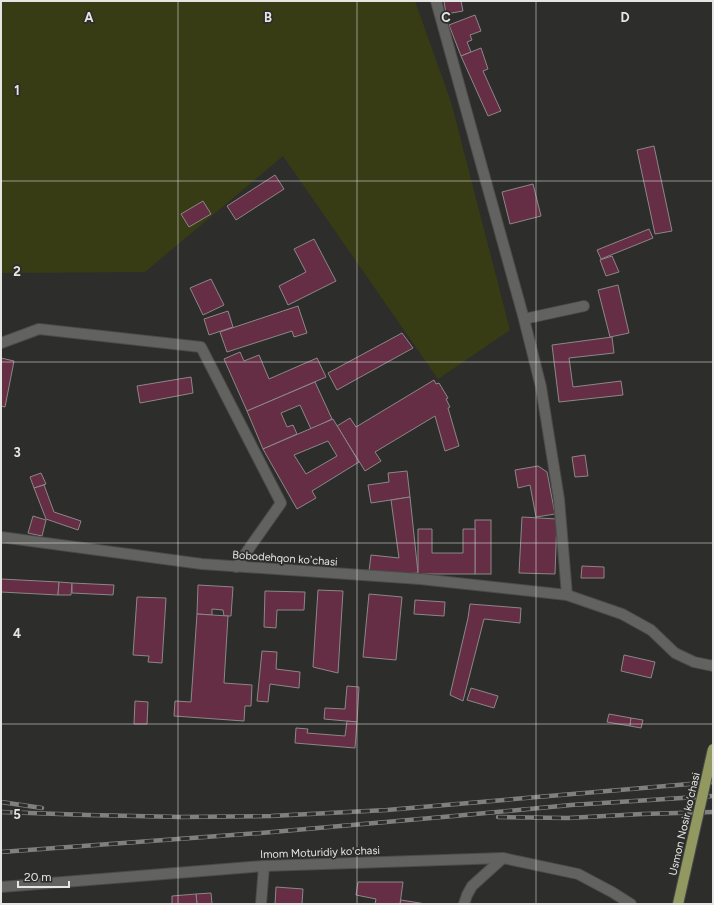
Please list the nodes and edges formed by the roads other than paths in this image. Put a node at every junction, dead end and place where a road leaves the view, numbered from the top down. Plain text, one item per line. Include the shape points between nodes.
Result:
1 (436, 1) edge
2 (584, 306) dead end
3 (524, 319) junction
4 (1, 343) edge
5 (3, 539) edge
6 (236, 567) junction
7 (567, 595) junction
8 (713, 666) edge
9 (713, 749) edge
10 (502, 858) junction
11 (264, 866) junction
12 (1, 887) edge
13 (261, 904) edge
14 (464, 904) edge
15 (630, 904) edge
16 (678, 904) edge

1 - 3 street
2 - 3 street
3 - 7 street via 541,387 559,499
4 - 6 street via 39,329 201,348 281,503
5 - 6 street, Bobodehqon koʼchasi
6 - 7 street, Bobodehqon koʼchasi via 420,579
7 - 8 street, Bobodehqon koʼchasi via 622,614 651,630 675,653 694,662
9 - 16 main road, Usmon Nosir ko‘chasi, bridge
10 - 11 street, Imom Moturidiy koʻchasi
10 - 14 street via 472,886
10 - 15 street, Imom Moturidiy koʻchasi via 578,874
11 - 12 street, Imom Moturidiy koʻchasi
11 - 13 street

